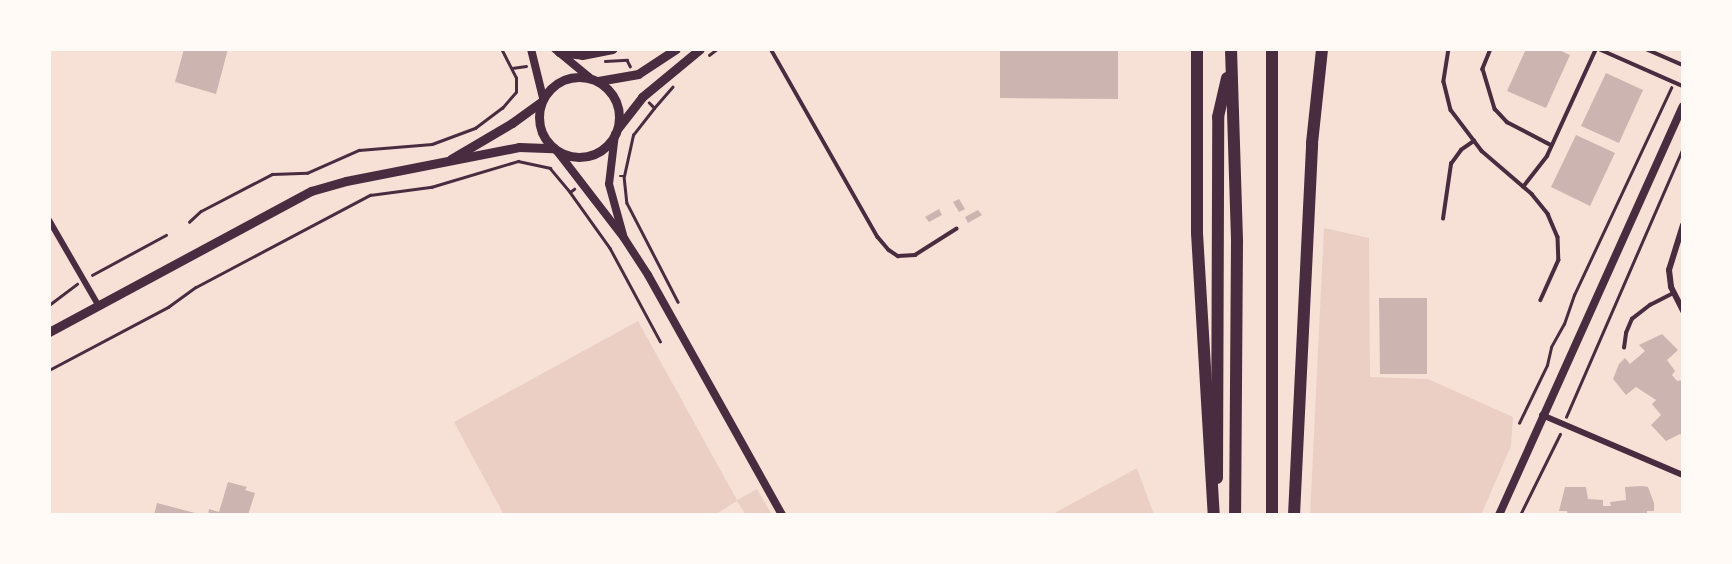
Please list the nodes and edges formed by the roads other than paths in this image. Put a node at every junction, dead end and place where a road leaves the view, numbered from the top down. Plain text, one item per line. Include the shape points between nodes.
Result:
1 (531, 49) edge
2 (676, 49) edge
3 (700, 49) edge
4 (771, 49) edge
5 (1197, 49) edge
6 (1272, 49) edge
7 (1322, 49) edge
8 (1449, 49) edge
9 (1491, 49) edge
10 (1597, 49) edge
11 (1646, 49) edge
12 (557, 51) edge
13 (608, 52) edge
14 (1231, 55) edge
15 (1683, 65) edge
16 (594, 79) junction
17 (1683, 86) edge
18 (542, 100) junction
19 (1683, 106) edge
20 (616, 132) junction
21 (1474, 141) junction
22 (1552, 145) junction
23 (555, 150) junction
24 (444, 163) junction
25 (1523, 187) junction
26 (1443, 219) dead end
27 (49, 220) edge
28 (1683, 225) edge
29 (956, 229) dead end
30 (624, 238) junction
31 (1674, 293) junction
32 (1541, 300) dead end
33 (98, 305) junction
34 (1683, 311) edge
35 (49, 332) edge
36 (1624, 348) dead end
37 (1542, 415) junction
38 (1682, 475) edge
39 (782, 515) edge
40 (1215, 515) edge
41 (1235, 515) edge
42 (1272, 515) edge
43 (1294, 515) edge
44 (1499, 515) edge

1 - 18 street
2 - 16 main road via 638,74
3 - 20 main road via 642,97
4 - 29 lane via 889,250 898,256 915,255
5 - 40 highway via 1197,233
6 - 42 highway
7 - 43 highway via 1312,143
8 - 21 lane via 1444,82 1451,110
9 - 22 lane via 1483,69 1495,109 1507,122
10 - 17 lane
10 - 22 lane
11 - 15 lane
12 - 13 main road via 582,55
12 - 16 street
14 - 40 highway via 1218,117
14 - 41 highway via 1237,242
16 - 18 main road via 576,76 562,80
16 - 20 main road via 617,102
18 - 23 main road via 539,123
18 - 24 main road
19 - 37 street
20 - 23 main road via 608,145 590,155 577,157
20 - 30 street via 609,184
21 - 25 lane
21 - 26 lane via 1451,164
22 - 25 lane
23 - 24 main road via 519,146
23 - 30 street
24 - 33 main road via 311,191
25 - 32 lane via 1548,214 1558,237 1559,260
27 - 33 street
28 - 31 street via 1669,270
30 - 39 street
31 - 34 street
31 - 36 lane via 1632,319
33 - 35 main road
37 - 38 street
37 - 44 street

